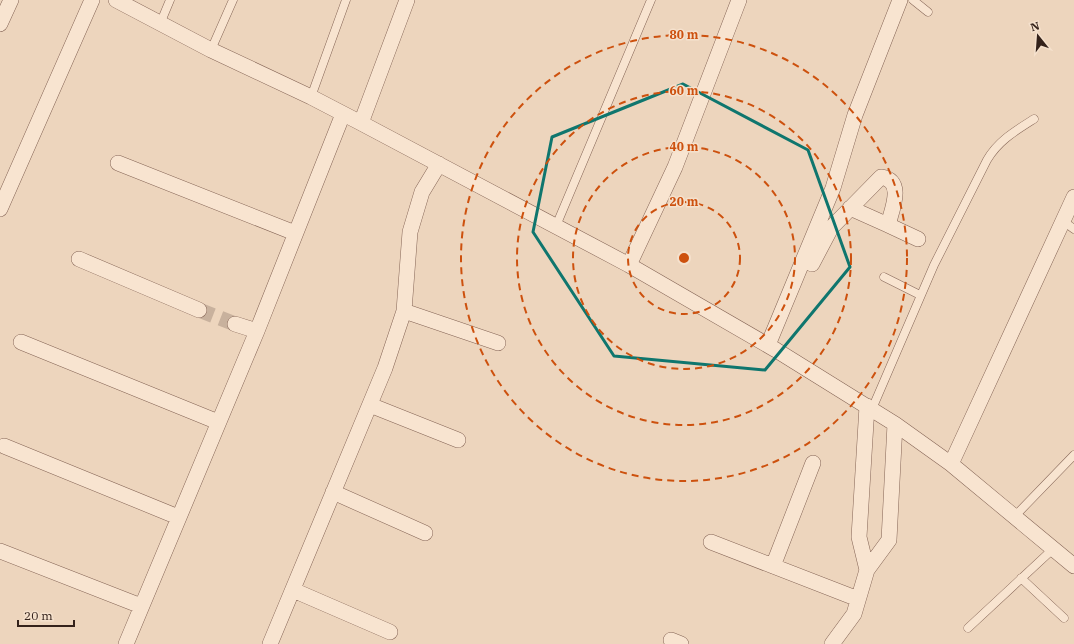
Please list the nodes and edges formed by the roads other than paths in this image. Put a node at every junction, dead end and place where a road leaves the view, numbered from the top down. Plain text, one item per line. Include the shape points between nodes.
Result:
1 (11, 0) edge
2 (92, 0) edge
3 (116, 0) edge
4 (170, 0) edge
5 (233, 0) edge
6 (346, 0) edge
7 (407, 0) edge
8 (651, 0) edge
9 (739, 0) edge
10 (900, 0) edge
11 (913, 0) edge
12 (928, 12) dead end
13 (0, 24) edge
14 (160, 24) junction
15 (210, 50) junction
16 (311, 96) junction
17 (344, 114) junction
18 (1034, 119) dead end
19 (361, 123) junction
20 (118, 162) dead end
21 (439, 164) junction
22 (1074, 197) edge
23 (850, 208) junction
24 (0, 209) edge
25 (888, 225) junction
26 (1068, 225) edge
27 (556, 226) junction
28 (295, 232) junction
29 (918, 239) dead end
30 (79, 259) dead end
31 (630, 265) junction
32 (884, 277) dead end
33 (920, 295) junction
34 (199, 310) tunnel mouth
35 (404, 311) junction
36 (235, 324) tunnel mouth
37 (257, 331) junction
38 (21, 342) dead end
39 (498, 343) dead end
40 (772, 347) junction
41 (370, 405) junction
42 (870, 407) junction
43 (218, 422) junction
44 (895, 424) junction
45 (458, 440) dead end
46 (4, 446) dead end
47 (1074, 455) edge
48 (813, 463) dead end
49 (950, 464) junction
50 (333, 492) junction
51 (1014, 517) junction
52 (178, 518) junction
53 (425, 532) dead end
54 (711, 542) dead end
55 (1053, 549) junction
56 (0, 551) edge
57 (773, 566) junction
58 (1074, 566) edge
59 (867, 570) junction
60 (1021, 578) junction
61 (293, 590) junction
62 (858, 599) junction
63 (141, 606) junction
64 (1064, 618) dead end
65 (968, 628) dead end
66 (390, 632) dead end
67 (126, 644) edge
68 (270, 644) edge
69 (832, 644) edge

1 - 13 street
2 - 24 street
3 - 14 street
4 - 14 lane
5 - 15 lane
6 - 16 lane
7 - 19 street
8 - 27 lane
9 - 31 street via 675,167
10 - 40 street via 854,115 832,188
11 - 12 lane
14 - 15 street
15 - 16 street
16 - 17 street
17 - 19 street
17 - 28 street
18 - 33 lane via 994,148
19 - 21 street
20 - 28 street
21 - 27 street
21 - 35 street via 422,192 410,232
22 - 26 street
23 - 25 street
23 - 25 street via 877,180 881,177 888,178 896,189
23 - 40 street via 824,238
25 - 29 street
26 - 49 street
27 - 31 street
28 - 37 street
30 - 34 street
31 - 40 street
32 - 33 lane
33 - 42 lane
35 - 39 street
35 - 41 street
36 - 37 street
37 - 43 street
38 - 43 street
40 - 42 street
41 - 45 street
41 - 50 street
42 - 44 street
42 - 59 street via 859,536
43 - 52 street
44 - 49 street
44 - 59 street via 889,540
46 - 52 street
47 - 51 lane
48 - 57 street
49 - 51 street
50 - 53 street
50 - 61 street
51 - 55 street
52 - 63 street
54 - 57 street
55 - 58 street
55 - 60 lane
56 - 63 street
57 - 62 street
59 - 62 street
60 - 64 lane
60 - 65 lane
61 - 66 street
61 - 68 street
62 - 69 street via 854,614
63 - 67 street

